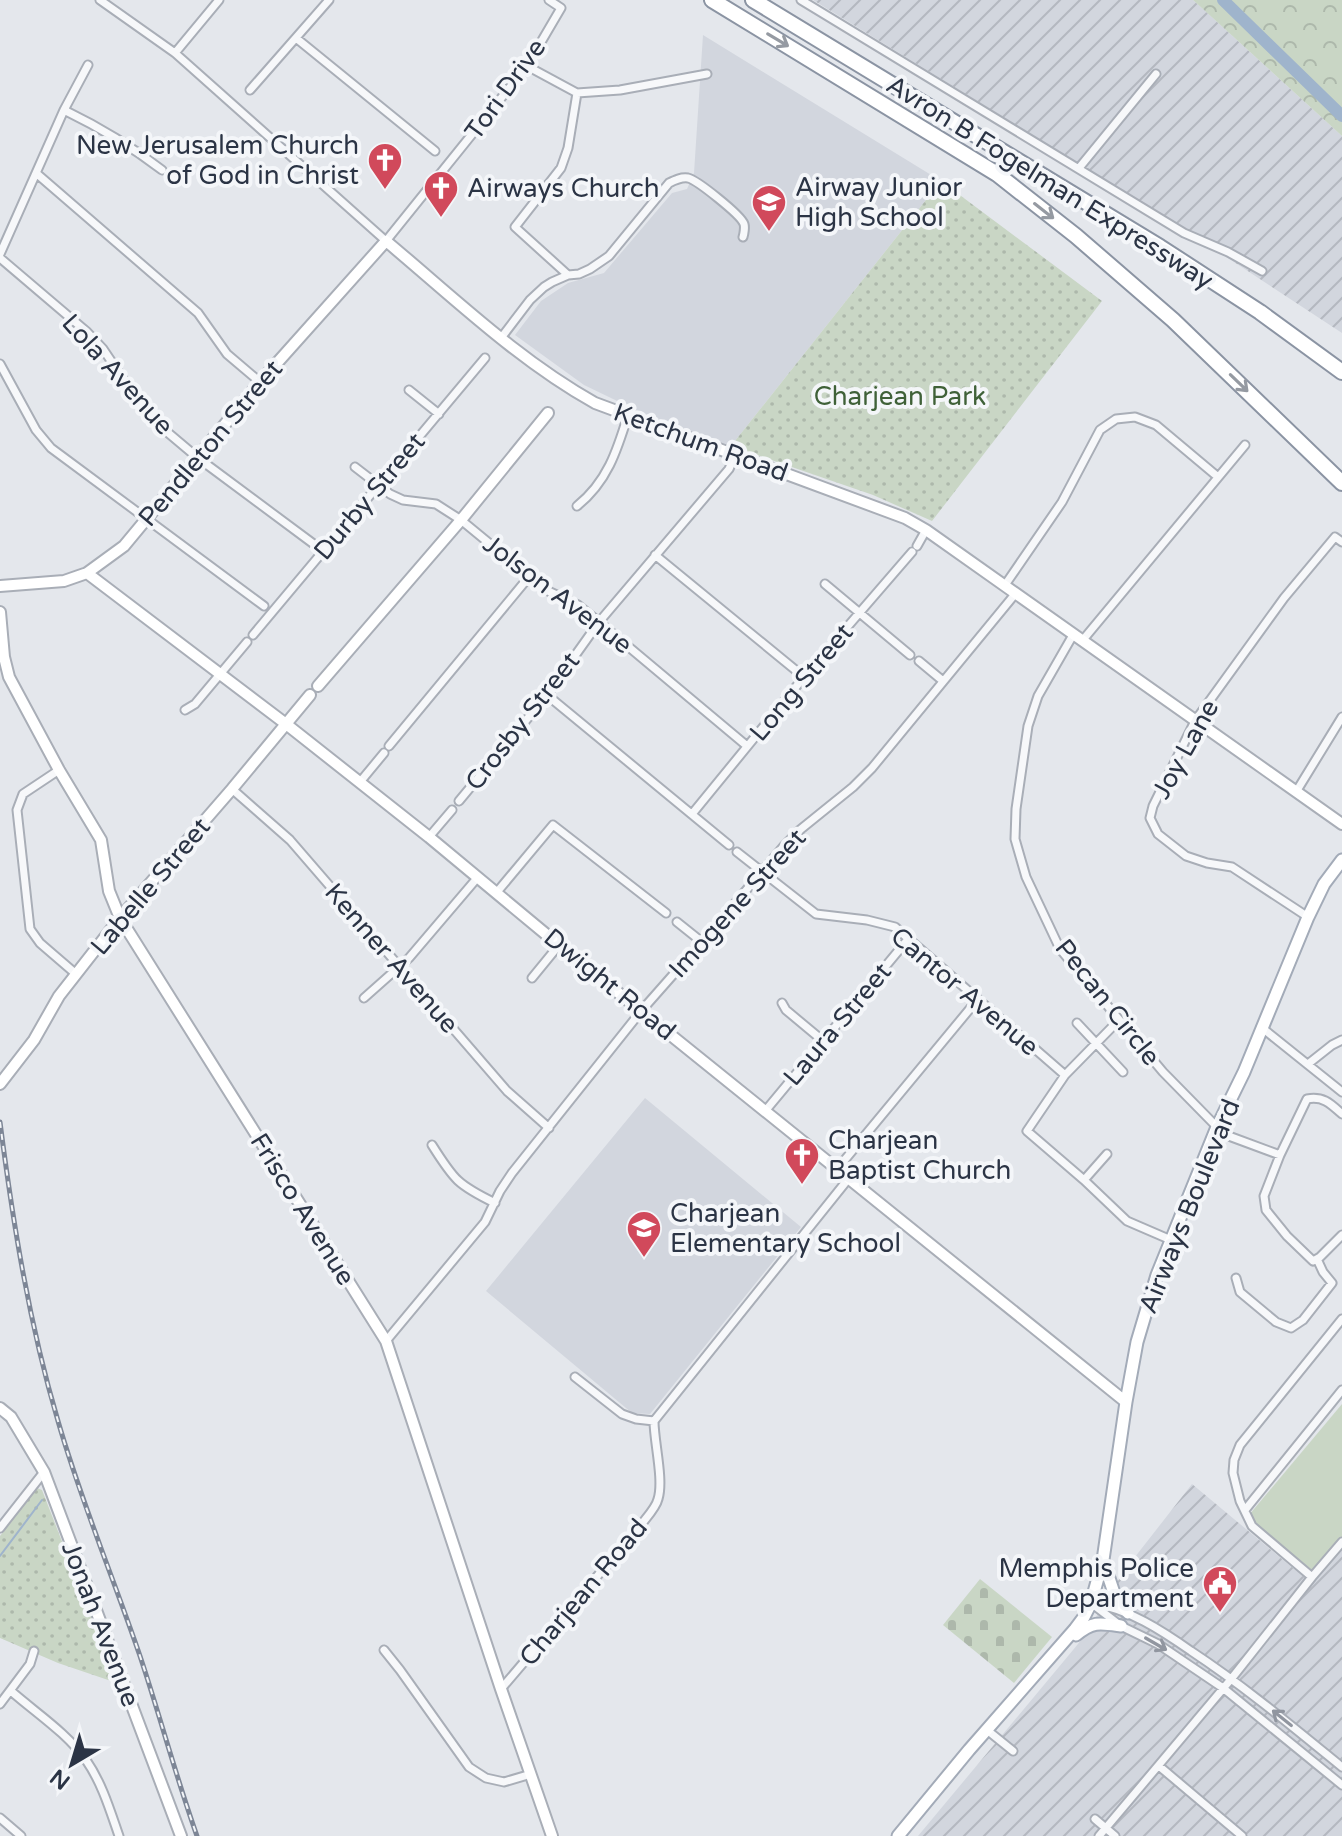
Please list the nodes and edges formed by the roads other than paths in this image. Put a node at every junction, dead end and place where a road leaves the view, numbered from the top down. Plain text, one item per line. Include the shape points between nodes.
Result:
1 (100, 0) edge
2 (219, 0) edge
3 (329, 0) edge
4 (549, 0) edge
5 (712, 0) edge
6 (753, 0) edge
7 (801, 0) edge
8 (296, 38) junction
9 (175, 53) junction
10 (88, 65) dead end
11 (527, 66) junction
12 (707, 74) dead end
13 (1156, 74) dead end
14 (250, 90) dead end
15 (577, 93) junction
16 (64, 110) junction
17 (435, 151) dead end
18 (1079, 168) junction
19 (162, 170) dead end
20 (36, 173) junction
21 (743, 237) dead end
22 (386, 241) junction
23 (0, 256) edge
24 (1262, 271) dead end
25 (568, 275) junction
26 (501, 338) junction
27 (1301, 340) junction
28 (485, 358) dead end
29 (0, 364) edge
30 (1342, 364) edge
31 (1342, 372) edge
32 (260, 382) junction
33 (409, 390) dead end
34 (548, 413) dead end
35 (439, 414) junction
36 (628, 415) junction
37 (1245, 445) dead end
38 (735, 455) junction
39 (198, 458) junction
40 (355, 467) dead end
41 (1218, 477) junction
42 (1342, 483) edge
43 (378, 486) junction
44 (577, 506) dead end
45 (146, 519) junction
46 (461, 520) junction
47 (926, 530) junction
48 (1342, 542) edge
49 (315, 545) dead end
50 (655, 555) junction
51 (87, 573) junction
52 (528, 578) junction
53 (825, 584) dead end
54 (1005, 585) junction
55 (0, 586) edge
56 (1016, 593) junction
57 (264, 606) dead end
58 (0, 612) edge
59 (860, 613) junction
60 (599, 622) junction
61 (253, 635) dead end
62 (1078, 638) junction
63 (247, 642) dead end
64 (910, 655) dead end
65 (919, 661) dead end
66 (221, 674) junction
67 (804, 677) junction
68 (943, 681) junction
69 (547, 695) junction
70 (185, 710) dead end
71 (1342, 717) edge
72 (1195, 721) junction
73 (286, 724) junction
74 (747, 746) junction
75 (59, 770) junction
76 (360, 782) junction
77 (232, 789) junction
78 (1296, 792) junction
79 (459, 801) dead end
80 (452, 810) dead end
81 (692, 814) junction
82 (1342, 824) edge
83 (429, 837) junction
84 (729, 845) dead end
85 (737, 852) dead end
86 (1342, 860) edge
87 (761, 872) junction
88 (478, 877) junction
89 (497, 892) junction
90 (666, 913) dead end
91 (1308, 917) junction
92 (120, 918) junction
93 (677, 922) dead end
94 (909, 938) junction
95 (702, 942) junction
96 (559, 945) junction
97 (400, 967) junction
98 (76, 974) junction
99 (532, 978) dead end
100 (364, 998) dead end
101 (978, 999) junction
102 (782, 1003) dead end
103 (642, 1010) junction
104 (1119, 1020) junction
105 (1077, 1023) dead end
106 (1261, 1027) junction
107 (822, 1040) junction
108 (1342, 1040) edge
109 (1096, 1042) junction
110 (1308, 1064) junction
111 (1123, 1072) dead end
112 (1065, 1075) junction
113 (0, 1084) edge
114 (1342, 1092) edge
115 (766, 1110) junction
116 (1342, 1114) edge
117 (1217, 1127) junction
118 (549, 1128) junction
119 (432, 1145) dead end
120 (1107, 1154) dead end
121 (1280, 1155) junction
122 (838, 1168) junction
123 (849, 1178) junction
124 (1084, 1180) junction
125 (495, 1203) junction
126 (1342, 1235) edge
127 (1171, 1240) junction
128 (1317, 1259) junction
129 (1236, 1278) dead end
130 (1342, 1319) edge
131 (386, 1341) junction
132 (575, 1377) dead end
133 (1342, 1390) edge
134 (1126, 1402) junction
135 (0, 1408) edge
136 (654, 1421) junction
137 (44, 1472) junction
138 (1245, 1510) junction
139 (0, 1528) edge
140 (1342, 1542) edge
141 (1103, 1560) junction
142 (1312, 1577) junction
143 (1091, 1603) junction
144 (1128, 1613) junction
145 (1121, 1626) junction
146 (1059, 1647) junction
147 (384, 1650) dead end
148 (34, 1651) dead end
149 (1232, 1678) junction
150 (1223, 1688) junction
151 (501, 1689) junction
152 (11, 1691) junction
153 (0, 1704) edge
154 (987, 1730) junction
155 (1013, 1751) dead end
156 (1159, 1766) junction
157 (1342, 1767) edge
158 (531, 1774) junction
159 (1342, 1785) edge
160 (0, 1818) edge
161 (1095, 1819) dead end
162 (1106, 1828) junction
163 (21, 1836) edge
164 (119, 1836) edge
165 (181, 1836) edge
166 (552, 1836) edge
167 (898, 1836) edge
168 (1099, 1836) edge
169 (1115, 1836) edge
170 (1242, 1836) edge

1 - 9 street, Ketchum Road
2 - 9 street
3 - 8 street
4 - 11 street, Tori Drive via 561,8
5 -> 42 highway, Avron B Fogelman Expressway via 997,174 1173,320
6 - 27 highway, Avron B Fogelman Expressway via 1160,247
7 - 18 street
8 - 14 street
8 - 17 street
9 - 22 street, Ketchum Road
10 - 16 street
11 - 15 street
11 - 22 street, Tori Drive
12 - 15 street
13 - 18 street
15 - 25 street via 561,168 515,227
16 - 19 street via 136,149
16 - 20 street
18 - 24 street via 1184,233
20 - 23 street
20 - 32 street via 198,313 227,354
21 - 25 street via 740,218 697,182 678,178 609,256
22 - 26 street, Ketchum Road
22 - 32 street, Pendleton Street
23 - 39 street, Lola Avenue via 87,332 160,426
25 - 26 street via 537,294
26 - 36 street, Ketchum Road via 567,387
27 - 30 highway
27 - 31 highway, Avron B Fogelman Expressway
28 - 35 street, Durby Street
29 - 45 street via 51,448
32 - 39 street, Pendleton Street
33 - 35 street
34 - 46 street, Labelle Street
35 - 43 street, Durby Street
36 - 38 street, Ketchum Road
36 - 44 street via 602,481
37 - 41 street, Pecan Circle
38 - 47 street, Ketchum Road
38 - 50 street, Crosby Street via 729,469
39 - 45 street, Pendleton Street
39 - 49 street, Lola Avenue
40 - 43 street, Jolson Avenue
41 - 54 street via 1156,425 1135,417 1116,419 1100,430 1062,502
41 - 62 street, Pecan Circle
43 - 46 street, Jolson Avenue via 403,500 436,504
43 - 61 street, Durby Street
45 - 51 street, Pendleton Street via 124,546
45 - 57 street
46 - 52 street, Jolson Avenue
46 - 73 street, Labelle Street
47 - 54 street, Ketchum Road
47 - 59 street, Long Street
48 - 72 street, Joy Lane via 1335,537 1284,598
50 - 60 street, Crosby Street
50 - 67 street
51 - 55 street, Pendleton Street via 64,581
51 - 66 street, Dwight Road
52 - 60 street, Jolson Avenue
52 - 76 street
53 - 59 street
54 - 56 street, Ketchum Road
56 - 62 street, Ketchum Road
56 - 68 street, Imogene Street
58 - 75 street, Frisco Avenue via 9,677
59 - 64 street
59 - 67 street, Long Street
60 - 69 street, Crosby Street
60 - 74 street, Jolson Avenue
62 - 72 street, Ketchum Road
62 - 104 street, Pecan Circle via 1059,657 1028,726 1015,839 1026,877 1060,949
63 - 66 street
65 - 68 street
66 - 70 street
66 - 73 street, Dwight Road
67 - 74 street, Long Street
68 - 87 street, Imogene Street via 863,778 801,829
69 - 79 street, Crosby Street
69 - 81 street
71 - 78 street
72 - 78 street, Ketchum Road
72 - 91 street, Joy Lane via 1153,806 1150,818 1158,834 1186,856 1232,867
73 - 76 street, Dwight Road
73 - 77 street, Labelle Street
74 - 81 street, Long Street
75 - 92 street, Frisco Avenue via 101,840 109,891
75 - 98 street via 23,794 17,810 30,929
76 - 83 street, Dwight Road
77 - 92 street, Labelle Street
77 - 97 street, Kenner Avenue via 290,840
78 - 82 street, Ketchum Road
80 - 83 street, Crosby Street
81 - 84 street
83 - 88 street, Dwight Road
85 - 87 street, Cantor Avenue
86 - 91 main road, Airways Boulevard
87 - 94 street, Cantor Avenue via 816,914 895,927
87 - 95 street, Imogene Street
88 - 89 street, Dwight Road
88 - 97 street
89 - 90 street via 553,825
89 - 96 street, Dwight Road
91 - 106 main road, Airways Boulevard
92 - 98 street, Labelle Street
92 - 131 street, Frisco Avenue
93 - 95 street
94 - 101 street, Cantor Avenue
94 - 107 street, Laura Street
95 - 103 street, Imogene Street
96 - 99 street
96 - 103 street, Dwight Road
97 - 100 street
97 - 118 street, Kenner Avenue via 507,1091
98 - 113 street, Labelle Street
101 - 112 street, Cantor Avenue
101 - 122 street
102 - 107 street
103 - 115 street, Dwight Road
103 - 118 street, Imogene Street
104 - 109 street
104 - 117 street, Pecan Circle
105 - 109 street
106 - 110 street
106 - 117 main road, Airways Boulevard
107 - 115 street, Laura Street
108 - 110 street
109 - 111 street
109 - 112 street
110 - 114 street
112 - 124 street via 1027,1131
115 - 122 street, Dwight Road
116 - 121 street via 1327,1100 1307,1099
117 - 121 street, Pecan Circle
117 - 127 main road, Airways Boulevard
118 - 125 street, Imogene Street
119 - 125 street via 461,1185
120 - 124 street
121 - 128 street via 1264,1196 1266,1210 1313,1261
122 - 123 street, Dwight Road
123 - 134 street, Dwight Road
123 - 136 street
124 - 127 street via 1127,1221
125 - 131 street, Imogene Street
126 - 128 street
127 - 134 main road, Airways Boulevard via 1137,1342
128 - 129 street via 1332,1283 1291,1328 1240,1292
130 - 138 street via 1240,1445 1233,1473
131 - 151 street, Frisco Avenue
132 - 136 street via 622,1414
133 - 138 street
134 - 141 main road, Airways Boulevard
135 - 137 street, Jonah Avenue
136 - 151 street, Charjean Road via 658,1499 622,1549
137 - 139 street
137 - 165 street, Jonah Avenue
138 - 142 street via 1252,1526
140 - 142 street
141 - 143 main road, Airways Boulevard
141 - 144 main road via 1115,1596
142 - 149 street
143 - 144 street
143 - 145 street
143 - 146 main road, Airways Boulevard
144 - 149 street
145 - 146 main road via 1087,1626
145 -> 150 street
146 - 154 main road, Airways Boulevard
147 - 158 street via 469,1767 504,1782
148 - 152 street
149 - 150 street
157 -> 149 street
150 - 156 street
150 - 159 street
151 - 158 street, Frisco Avenue
152 - 153 street
152 - 164 street via 82,1756 98,1781
154 - 155 street
154 - 167 main road, Airways Boulevard
156 - 162 street
156 - 170 street
158 - 166 street, Frisco Avenue
160 - 163 street
161 - 162 street
162 - 168 street
162 - 169 street

